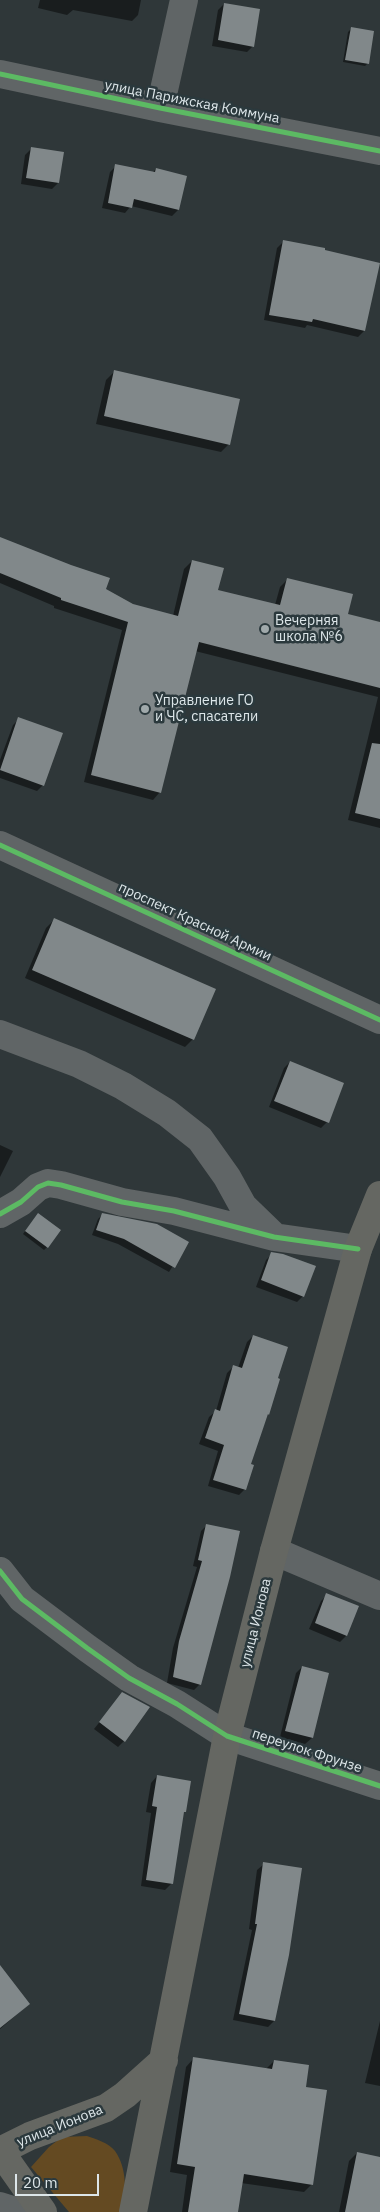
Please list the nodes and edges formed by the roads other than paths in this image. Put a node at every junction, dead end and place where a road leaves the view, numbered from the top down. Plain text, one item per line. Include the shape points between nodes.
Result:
1 (184, 0) edge
2 (0, 74) edge
3 (160, 108) junction
4 (380, 151) edge
5 (0, 845) edge
6 (380, 1020) edge
7 (0, 1034) edge
8 (380, 1195) edge
9 (0, 1214) edge
10 (274, 1237) junction
11 (358, 1249) junction
12 (274, 1551) junction
13 (0, 1571) edge
14 (380, 1596) edge
15 (228, 1736) junction
16 (380, 1786) edge
17 (164, 2060) junction
18 (0, 2151) edge
19 (0, 2206) edge
20 (19, 2212) edge
21 (43, 2212) edge
22 (133, 2212) edge

1 - 3 street
2 - 3 street, улица Парижская Коммуна
3 - 4 street, улица Парижская Коммуна
5 - 6 street, проспект Красной Армии
7 - 10 street via 79,1064 124,1086 167,1113 200,1139 243,1206
8 - 11 main road, улица Ионова
9 - 10 street via 38,1187 48,1183 61,1184 122,1202 174,1211
10 - 11 street
11 - 12 main road, улица Ионова
12 - 14 street
12 - 15 main road, улица Ионова
13 - 15 street, переулок Фрунзе via 22,1599 129,1678
15 - 16 street, переулок Фрунзе
15 - 17 main road, улица Ионова
17 - 18 main road, улица Ионова via 125,2096 106,2108 30,2136
17 - 22 main road, улица Ионова
18 - 21 main road
19 - 20 street

